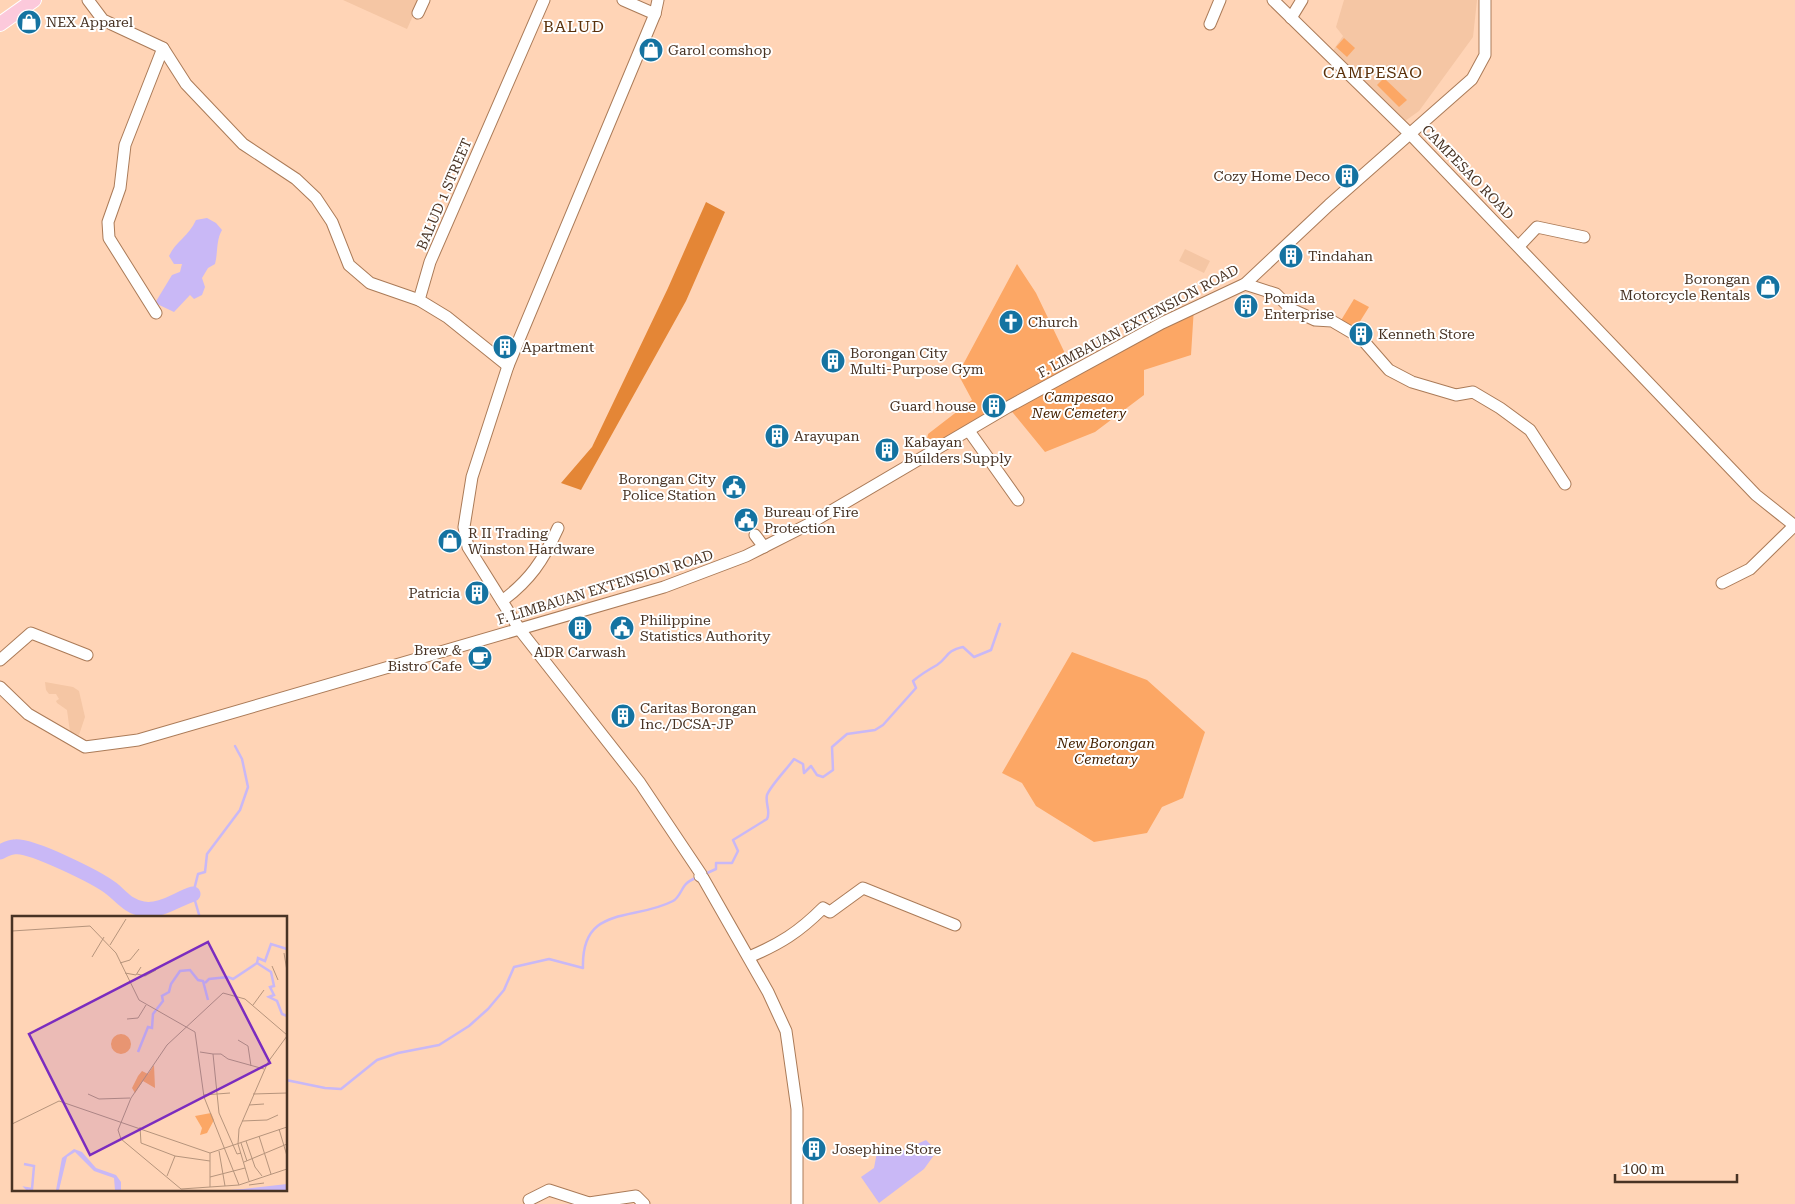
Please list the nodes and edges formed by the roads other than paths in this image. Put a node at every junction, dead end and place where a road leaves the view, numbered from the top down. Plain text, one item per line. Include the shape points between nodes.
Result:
1 (34, 0) edge
2 (88, 0) edge
3 (424, 0) edge
4 (544, 0) edge
5 (623, 0) edge
6 (658, 0) edge
7 (1220, 0) edge
8 (1273, 0) edge
9 (1302, 0) edge
10 (1485, 0) edge
11 (418, 13) dead end
12 (656, 14) junction
13 (1291, 18) junction
14 (0, 24) edge
15 (1210, 24) dead end
16 (163, 48) junction
17 (1411, 135) junction
18 (1584, 237) dead end
19 (1519, 246) junction
20 (1245, 284) junction
21 (419, 300) junction
22 (156, 313) dead end
23 (508, 366) junction
24 (969, 431) junction
25 (1565, 484) dead end
26 (1018, 500) dead end
27 (1795, 525) edge
28 (558, 528) dead end
29 (756, 535) dead end
30 (764, 547) junction
31 (1722, 583) dead end
32 (502, 600) junction
33 (520, 630) junction
34 (87, 655) dead end
35 (0, 660) edge
36 (0, 687) edge
37 (954, 925) dead end
38 (749, 957) junction
39 (529, 1200) dead end
40 (644, 1204) edge
41 (797, 1204) edge

1 - 14 main road
2 - 16 street via 103,20
3 - 11 street
4 - 21 street, BALUD 1 STREET via 430,262
5 - 12 street
6 - 12 street
7 - 15 street
8 - 13 street, CAMPESAO ROAD
9 - 13 street
10 - 17 street, F. LIMBAUAN EXTENSION ROAD via 1485,55 1472,80
12 - 23 street
13 - 17 street, CAMPESAO ROAD
16 - 21 street via 186,84 243,144 296,179 316,198 332,222 349,265 370,283
16 - 22 street via 124,145 120,188 108,222 109,238
17 - 19 street, CAMPESAO ROAD
17 - 20 street, F. LIMBAUAN EXTENSION ROAD via 1329,205
18 - 19 street via 1537,227
19 - 27 street, CAMPESAO ROAD via 1756,495
20 - 24 street, F. LIMBAUAN EXTENSION ROAD via 1162,322
20 - 25 street via 1276,294 1291,309 1315,320 1332,321 1360,338 1389,370 1412,382 1456,395 1473,392 1500,408 1530,430
21 - 23 street via 447,317
23 - 32 street via 472,477 464,527 468,547
24 - 26 street
24 - 30 street, F. LIMBAUAN EXTENSION ROAD
27 - 31 street via 1750,569
28 - 32 street via 524,584
29 - 30 street
30 - 33 street, F. LIMBAUAN EXTENSION ROAD via 718,568
32 - 33 street
33 - 36 street, F. LIMBAUAN EXTENSION ROAD via 138,740 85,747 28,714
33 - 38 street via 663,814
34 - 35 street via 31,633
37 - 38 street via 863,888 830,912 822,908 801,930
38 - 41 street via 786,1031 797,1109
39 - 40 street via 549,1190 589,1203 636,1196

